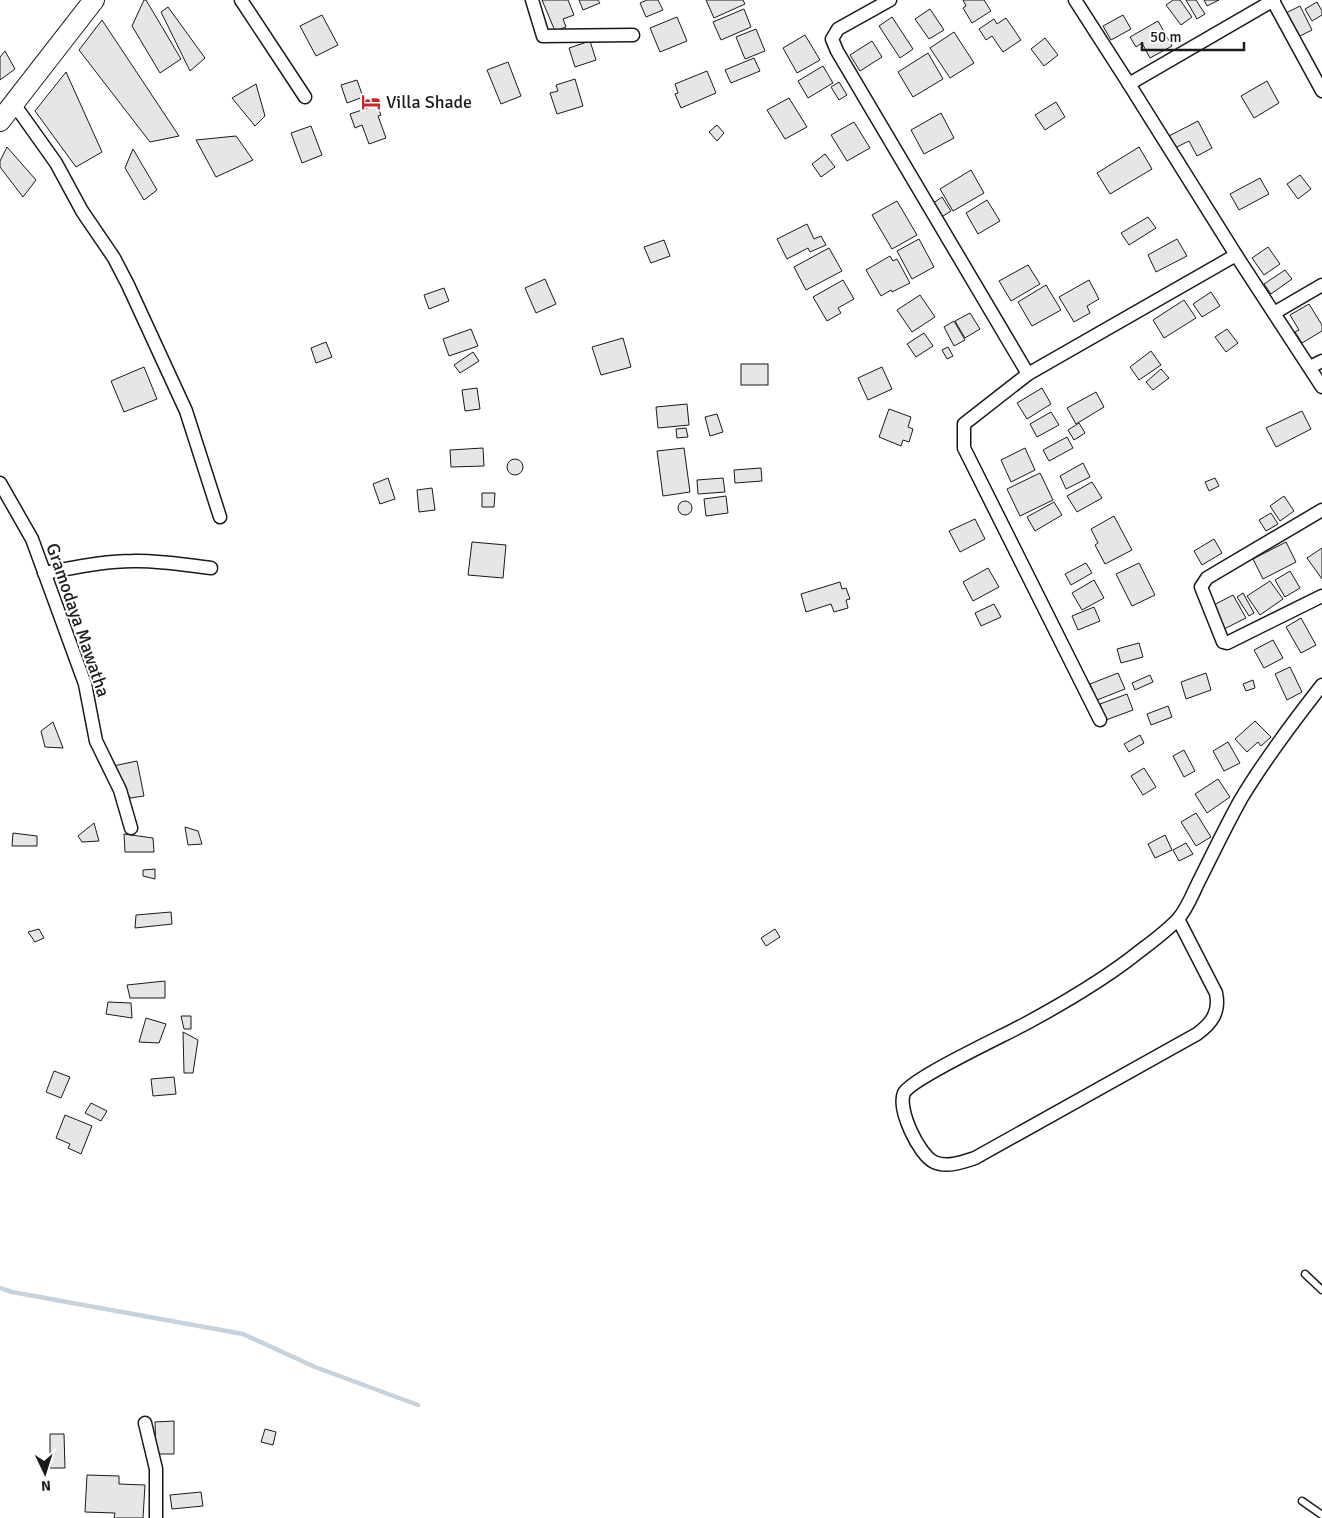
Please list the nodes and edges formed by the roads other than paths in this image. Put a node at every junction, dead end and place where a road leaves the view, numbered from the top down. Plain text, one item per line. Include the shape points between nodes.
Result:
1 (94, 0) edge
2 (241, 0) edge
3 (532, 0) edge
4 (890, 0) edge
5 (1075, 0) edge
6 (1273, 0) edge
7 (634, 35) dead end
8 (1129, 84) junction
9 (1322, 91) edge
10 (305, 97) dead end
11 (14, 104) junction
12 (0, 121) edge
13 (1236, 255) junction
14 (1322, 285) edge
15 (1274, 313) junction
16 (1322, 360) edge
17 (1310, 367) junction
18 (1028, 374) junction
19 (1322, 387) edge
20 (0, 484) edge
21 (1322, 510) edge
22 (220, 517) dead end
23 (211, 568) dead end
24 (44, 573) junction
25 (1322, 596) edge
26 (1322, 685) edge
27 (1100, 720) dead end
28 (131, 828) dead end
29 (1178, 919) junction
30 (1305, 1274) dead end
31 (1322, 1290) edge
32 (145, 1423) dead end
33 (1302, 1502) dead end
34 (1322, 1514) edge
35 (156, 1518) edge

1 - 11 main road
2 - 10 street
3 - 7 street via 543,36
4 - 18 street via 838,29 832,39
5 - 8 street
6 - 8 street
6 - 9 street
8 - 13 street
11 - 12 main road
11 - 22 street via 56,163 128,285 186,411
13 - 15 street
13 - 18 street
14 - 15 street
15 - 17 street
16 - 17 street
17 - 19 street
18 - 27 street via 964,424 964,448
20 - 24 street, Gramodaya Mawatha via 32,539
21 - 25 street via 1207,578 1201,587 1223,642 1227,643
23 - 24 street via 133,561
24 - 28 street, Gramodaya Mawatha via 85,684 96,742 120,790
26 - 29 street via 1265,760
29 - 29 street via 1103,978 911,1086 902,1103 904,1114 927,1157 942,1164 959,1164 975,1158 1206,1028 1215,1017 1216,993
30 - 31 lane
32 - 35 street via 156,1469
33 - 34 lane

